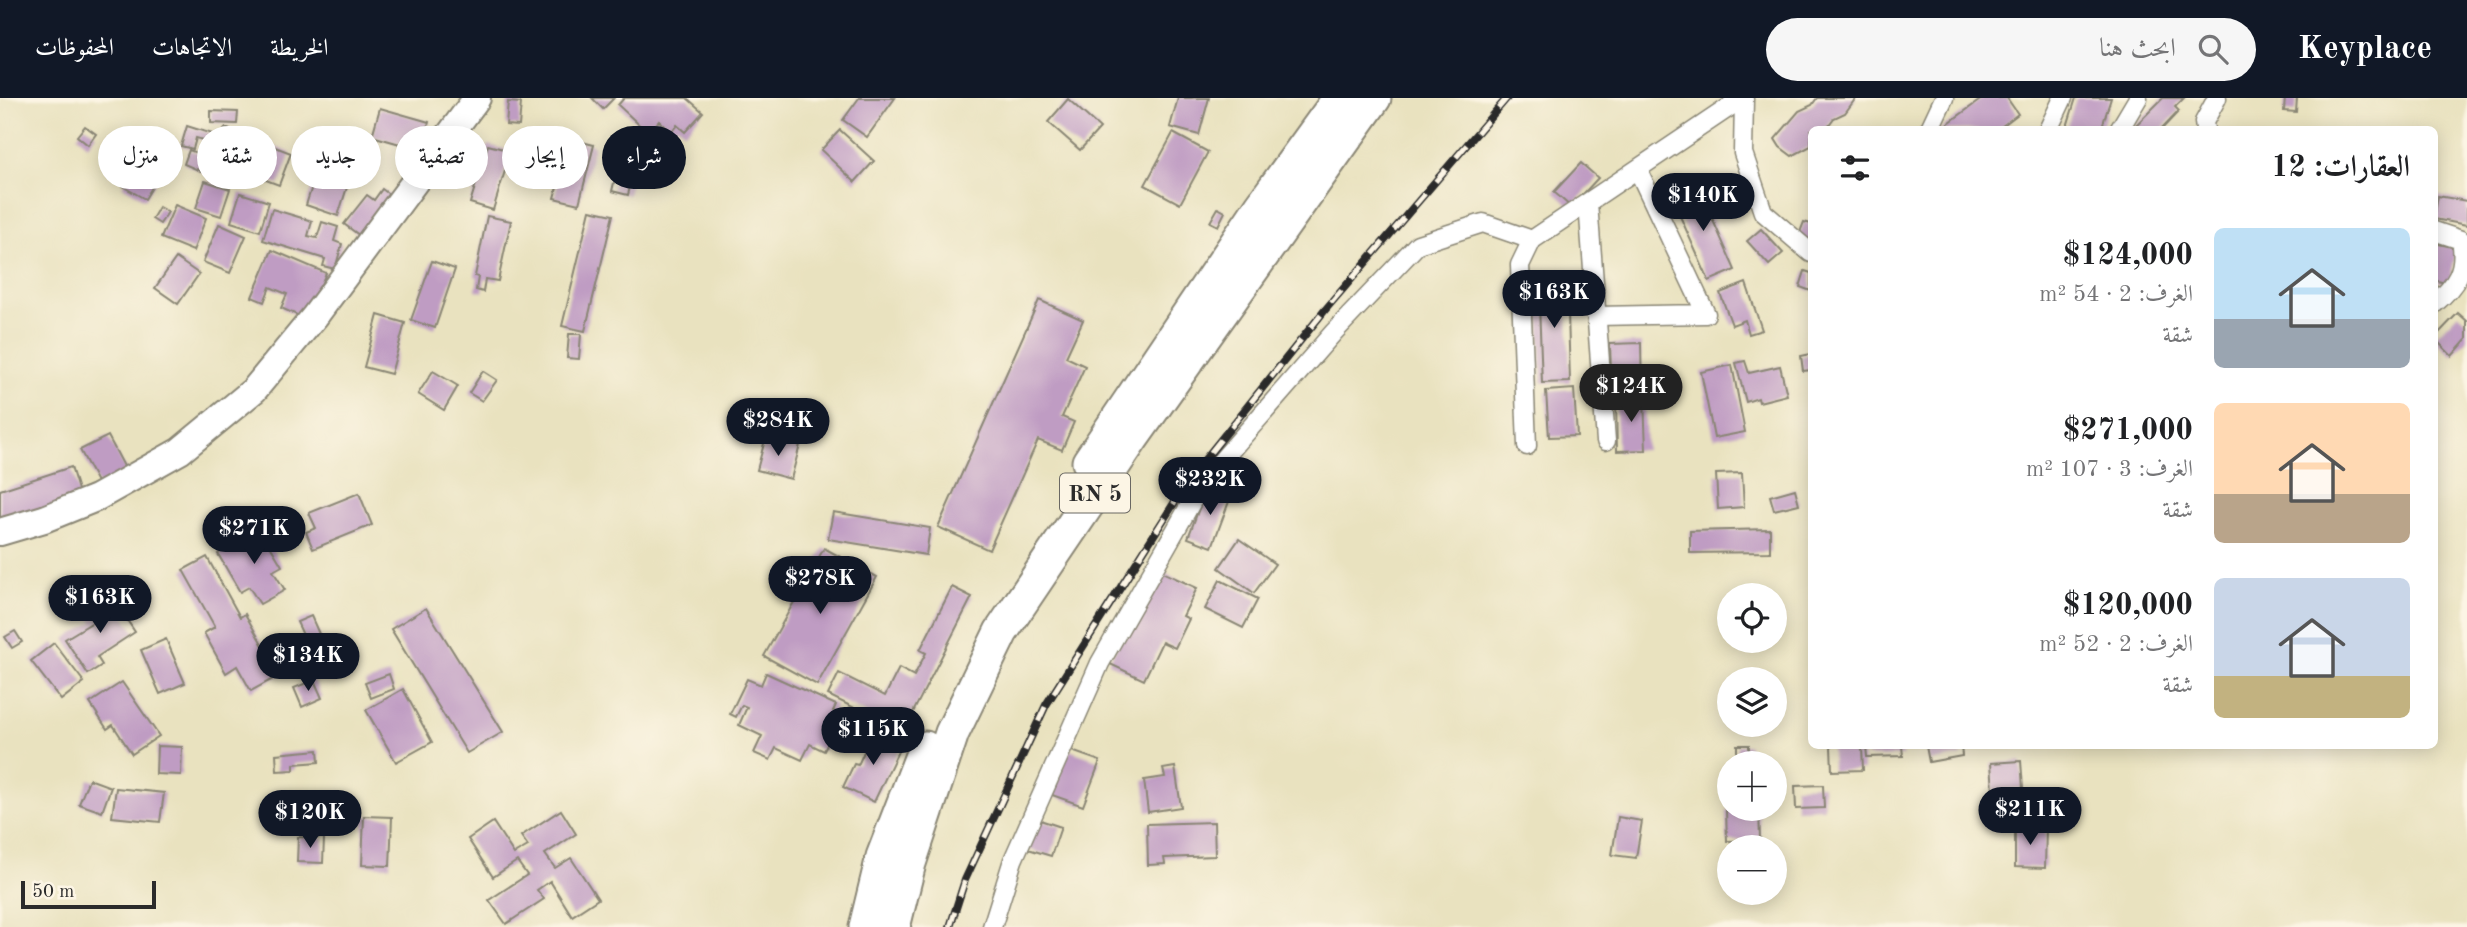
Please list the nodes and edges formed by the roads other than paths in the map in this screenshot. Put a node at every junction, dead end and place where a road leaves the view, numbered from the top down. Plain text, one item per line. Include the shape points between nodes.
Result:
1 (477, 98) edge
2 (1340, 98) edge
3 (1374, 98) edge
4 (1735, 98) edge
5 (1744, 98) edge
6 (1944, 98) edge
7 (2063, 98) edge
8 (2138, 98) edge
9 (2217, 98) edge
10 (1931, 126) edge
11 (2050, 126) edge
12 (2121, 126) edge
13 (2205, 126) edge
14 (1638, 170) junction
15 (1588, 204) junction
16 (2438, 232) edge
17 (1532, 240) junction
18 (1808, 250) edge
19 (2438, 301) edge
20 (1596, 316) junction
21 (1606, 441) dead end
22 (1527, 446) dead end
23 (0, 532) edge
24 (866, 927) edge
25 (893, 927) edge
26 (992, 927) edge

1 - 23 main road via 315,316 254,390 180,452 96,498
2 - 24 highway, RN 5 via 1114,422 984,622 934,725 883,857
3 - 25 highway, RN 5 via 1132,438 1002,632 952,733
4 - 14 street via 1731,106
5 - 18 street via 1743,153 1763,212
6 - 10 street
7 - 11 street
8 - 12 street
9 - 13 street
14 - 15 street
14 - 20 street via 1706,314
15 - 17 street
15 - 20 street
16 - 19 street via 2461,240 2466,256 2455,287
17 - 22 street via 1520,264
17 - 26 street via 1483,223 1418,244 1203,482 1100,663 1013,860
20 - 21 street

